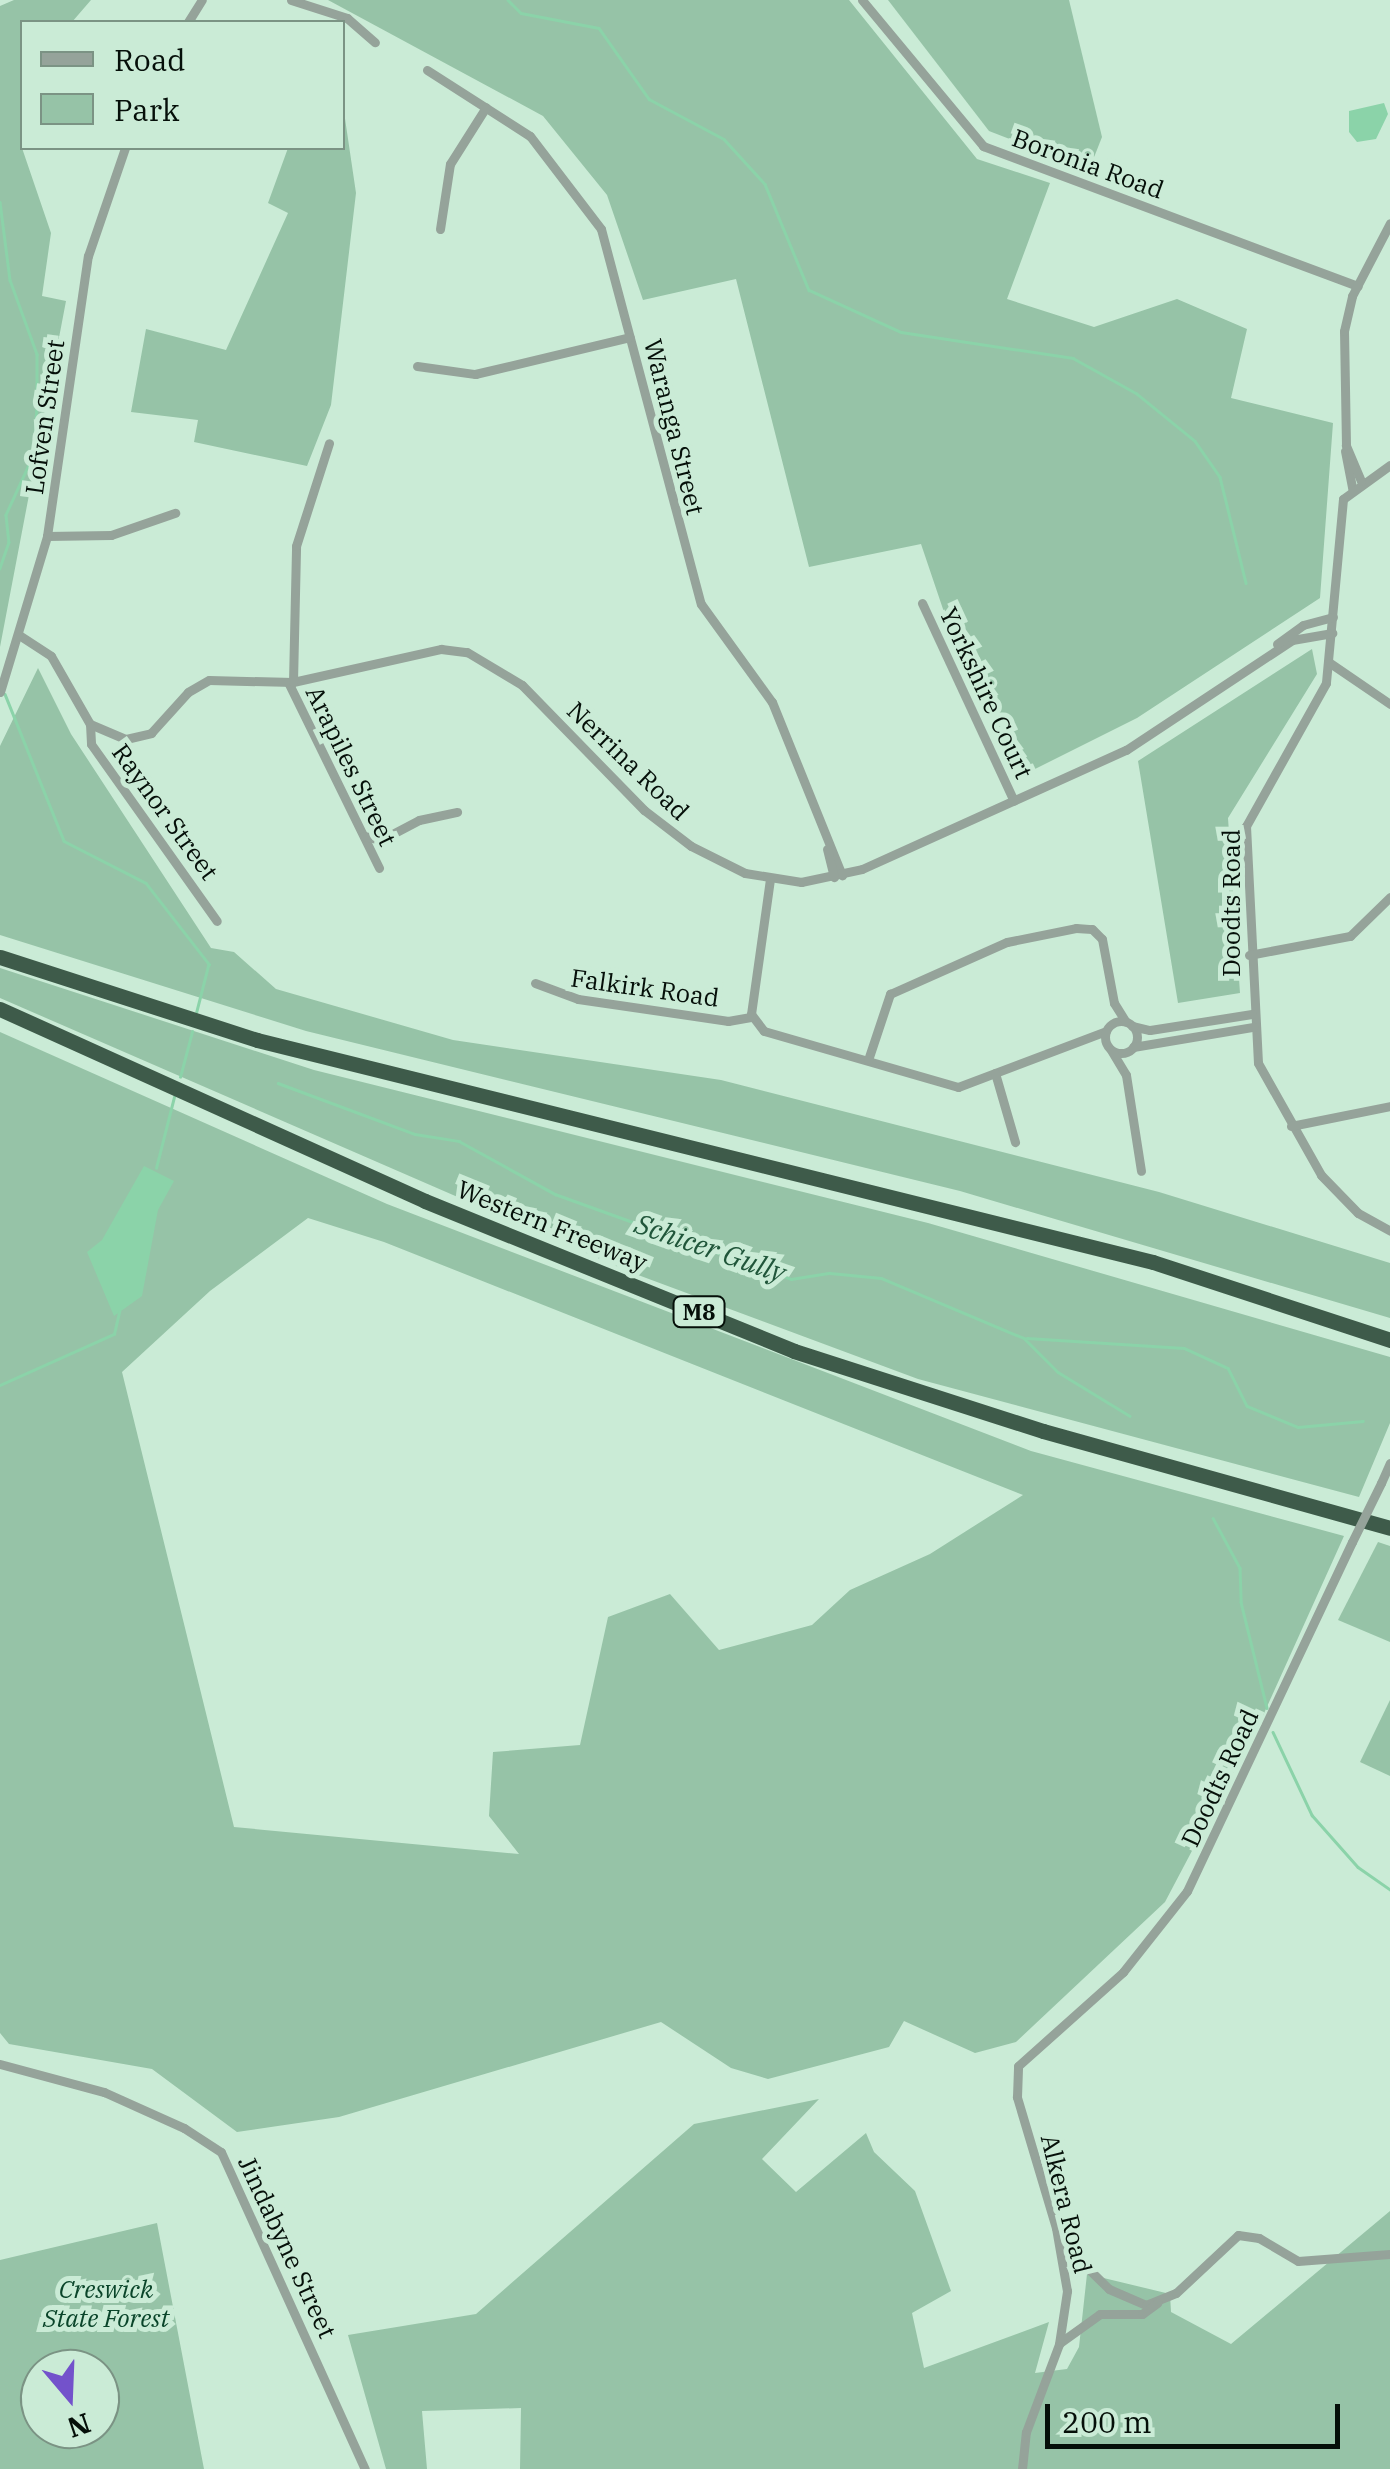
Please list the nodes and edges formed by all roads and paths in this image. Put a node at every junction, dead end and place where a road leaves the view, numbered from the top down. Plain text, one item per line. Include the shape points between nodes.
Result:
1 (291, 0) edge
2 (862, 0) edge
3 (375, 42) dead end
4 (427, 70) dead end
5 (486, 106) junction
6 (125, 150) edge
7 (1390, 223) edge
8 (440, 230) dead end
9 (1358, 286) junction
10 (630, 337) junction
11 (417, 366) dead end
12 (329, 443) dead end
13 (1390, 465) edge
14 (1356, 485) junction
15 (175, 512) dead end
16 (47, 536) junction
17 (922, 603) dead end
18 (1333, 617) junction
19 (1332, 633) junction
20 (19, 634) junction
21 (1330, 663) junction
22 (1248, 668) junction
23 (290, 682) junction
24 (0, 692) edge
25 (1390, 704) edge
26 (90, 724) junction
27 (1014, 801) junction
28 (457, 812) dead end
29 (362, 834) junction
30 (379, 868) dead end
31 (838, 876) junction
32 (770, 879) junction
33 (1390, 897) edge
34 (217, 920) dead end
35 (1248, 954) junction
36 (0, 957) edge
37 (535, 982) dead end
38 (1112, 995) junction
39 (0, 1008) edge
40 (1252, 1014) junction
41 (752, 1017) junction
42 (1129, 1024) junction
43 (1253, 1027) junction
44 (1106, 1030) junction
45 (1071, 1046) junction
46 (1132, 1048) junction
47 (1110, 1049) junction
48 (868, 1060) junction
49 (995, 1073) junction
50 (1126, 1075) junction
51 (1390, 1106) edge
52 (1291, 1126) junction
53 (1015, 1142) dead end
54 (1141, 1172) dead end
55 (1390, 1231) edge
56 (1390, 1340) edge
57 (1390, 1462) edge
58 (1390, 1528) edge
59 (1019, 2063) joint
60 (0, 2064) edge
61 (1059, 2240) junction
62 (1390, 2254) edge
63 (1156, 2303) junction
64 (1059, 2344) junction
65 (365, 2469) edge
66 (1022, 2469) edge

1 - 3 street via 347,18
2 - 9 street, Boronia Road via 983,146
4 - 5 street, Waranga Street
5 - 8 street via 450,164
5 - 10 street, Waranga Street via 534,140 602,229
6 - 16 street, Lofven Street via 86,266
7 - 9 street, Doodts Road
9 - 14 street, Doodts Road via 1344,331 1346,438
10 - 11 street via 475,374
10 - 31 street, Waranga Street via 702,604 772,702
12 - 23 street, Arapiles Street via 296,546
13 - 14 street
14 - 18 street, Doodts Road via 1341,509
15 - 16 street via 111,535
16 - 20 street, Lofven Street
17 - 27 street, Yorkshire Court
18 - 19 street, Doodts Road
18 - 22 street, Nerrina Road via 1300,627
19 - 21 street, Doodts Road
19 - 22 street, Nerrina Road via 1301,636
20 - 24 street, Lofven Street
20 - 26 street, Raynor Street via 52,656
21 - 25 street
21 - 35 street, Doodts Road via 1320,696 1246,826
22 - 27 street, Nerrina Road via 1150,737
23 - 26 street, Nerrina Road via 201,683 141,738 112,736
23 - 29 street, Arapiles Street
23 - 32 street, Nerrina Road via 441,649 475,654 522,685 668,829 721,864
26 - 34 street, Raynor Street via 91,744
27 - 31 street, Nerrina Road
28 - 29 street via 419,820 382,840
29 - 30 street, Arapiles Street
31 - 32 street, Nerrina Road
32 - 41 street
33 - 35 street via 1369,926 1339,939
35 - 40 street, Doodts Road
36 - 56 highway via 257,1040 1152,1262
37 - 41 street, Falkirk Road via 578,999 728,1021
38 - 42 street
38 - 44 street
38 - 48 street via 1105,946 1095,931 1008,942 890,994
39 - 58 highway, Western Freeway / M8 via 425,1201 794,1351 1043,1432
40 - 42 street via 1150,1030
40 - 43 street, Doodts Road
41 - 48 street via 764,1031
42 - 44 street
42 - 46 street
43 - 46 street
43 - 52 street, Doodts Road via 1260,1066
44 - 45 street
44 - 47 street
45 - 47 street
45 - 49 street
46 - 47 street
46 - 50 street
47 - 50 street
48 - 49 street via 954,1086
49 - 53 street
50 - 54 street
51 - 52 street
52 - 55 street, Doodts Road via 1334,1190
57 - 59 street, Doodts Road, bridge via 1187,1891 1123,1972
59 - 61 street, Alkera Road via 1019,2105
60 - 65 street, Jindabyne Street via 104,2092 220,2152
61 - 63 street via 1109,2289 1134,2302
61 - 64 street, Alkera Road via 1067,2291
62 - 63 street via 1298,2262 1259,2238 1238,2235
63 - 64 street via 1142,2314 1100,2314
64 - 66 street, Alkera Road via 1026,2432

